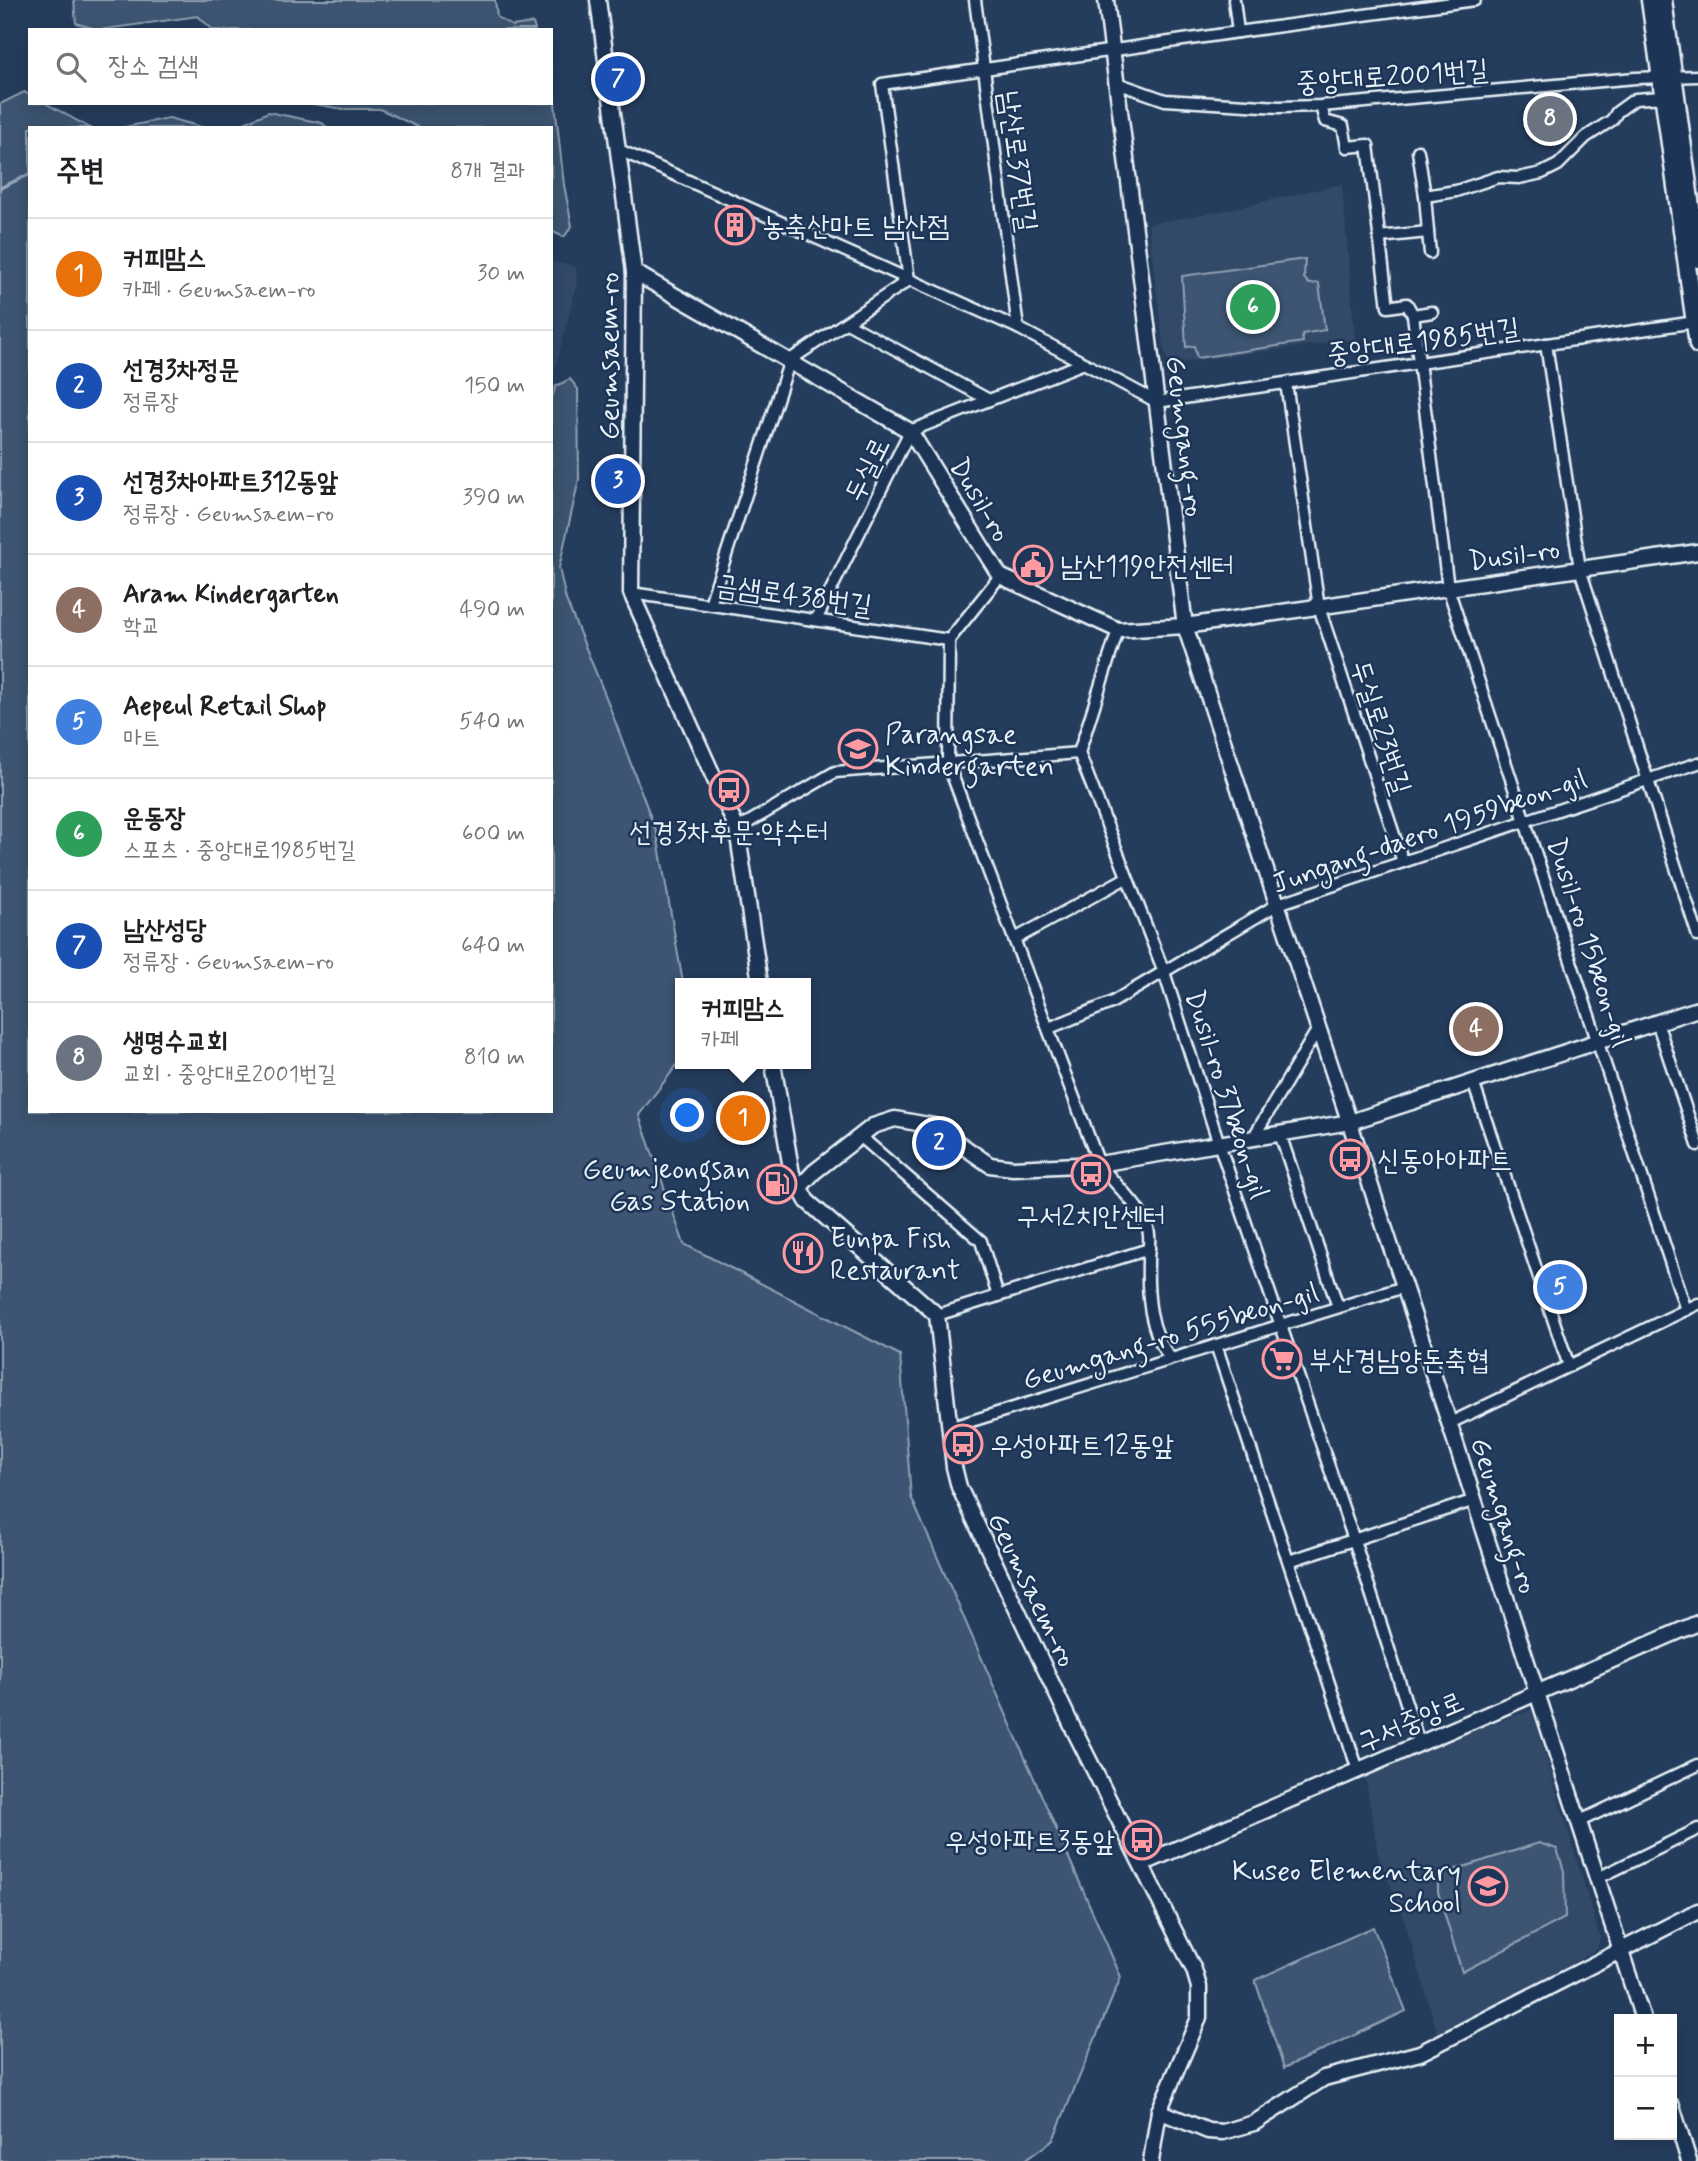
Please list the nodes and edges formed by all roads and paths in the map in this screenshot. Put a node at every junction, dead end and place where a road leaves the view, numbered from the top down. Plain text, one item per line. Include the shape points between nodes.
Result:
1 (598, 0) edge
2 (975, 0) edge
3 (1106, 0) edge
4 (1234, 0) edge
5 (1475, 0) edge
6 (1650, 0) edge
7 (1663, 0) edge
8 (1238, 32) junction
9 (1113, 52) junction
10 (984, 70) junction
11 (1698, 76) edge
12 (1667, 78) junction
13 (1117, 83) junction
14 (1663, 97) junction
15 (1321, 106) junction
16 (617, 149) junction
17 (1418, 151) dead end
18 (1424, 196) junction
19 (1428, 232) junction
20 (1379, 237) junction
21 (1430, 253) dead end
22 (1698, 259) edge
23 (634, 272) junction
24 (909, 280) junction
25 (1432, 312) dead end
26 (1413, 315) junction
27 (1695, 322) junction
28 (847, 323) junction
29 (1018, 328) junction
30 (1546, 344) junction
31 (1698, 345) edge
32 (790, 360) junction
33 (1084, 363) junction
34 (1421, 363) junction
35 (1286, 383) junction
36 (989, 400) junction
37 (1157, 402) junction
38 (910, 431) junction
39 (1698, 552) edge
40 (1580, 569) junction
41 (1000, 576) junction
42 (1448, 588) junction
43 (631, 593) junction
44 (710, 604) junction
45 (1319, 607) junction
46 (816, 620) junction
47 (1185, 626) junction
48 (1118, 630) junction
49 (949, 639) junction
50 (1079, 753) junction
51 (1698, 763) edge
52 (948, 764) junction
53 (1646, 780) junction
54 (1526, 820) junction
55 (737, 829) junction
56 (1403, 862) junction
57 (1126, 878) junction
58 (1278, 904) junction
59 (1698, 936) edge
60 (1015, 939) junction
61 (1164, 972) junction
62 (759, 978) edge
63 (1698, 1009) edge
64 (1657, 1023) junction
65 (1319, 1027) junction
66 (1049, 1028) junction
67 (1598, 1042) junction
68 (774, 1069) edge
69 (1473, 1082) junction
70 (1350, 1122) junction
71 (1280, 1134) junction
72 (860, 1136) junction
73 (1253, 1138) junction
74 (1219, 1144) junction
75 (1698, 1144) edge
76 (1099, 1164) junction
77 (798, 1189) junction
78 (1149, 1249) junction
79 (1404, 1287) junction
80 (998, 1296) junction
81 (1698, 1304) edge
82 (1338, 1307) junction
83 (1686, 1310) junction
84 (937, 1315) junction
85 (1281, 1325) junction
86 (1216, 1345) junction
87 (1171, 1359) junction
88 (1569, 1366) junction
89 (1450, 1423) junction
90 (949, 1428) junction
91 (1475, 1500) junction
92 (1354, 1540) junction
93 (1289, 1561) junction
94 (1698, 1623) edge
95 (1536, 1693) junction
96 (1419, 1743) junction
97 (1697, 1767) edge
98 (1358, 1770) junction
99 (1578, 1822) junction
100 (1698, 1829) edge
101 (1142, 1864) junction
102 (1596, 1879) junction
103 (1698, 1911) edge
104 (1619, 1950) junction
105 (1641, 2014) edge
106 (1158, 2111) junction
107 (1677, 2122) edge
108 (1151, 2161) edge
109 (1689, 2161) edge

1 - 16 street, Geumsaem-ro
2 - 10 street, 남산로37번길
3 - 9 street, Geumgang-ro
4 - 8 street
5 - 8 street
6 - 12 main road
7 - 12 main road
8 - 9 street
9 - 10 street
9 - 13 street, Geumgang-ro
10 - 24 street via 882,84
10 - 29 street, 남산로37번길
11 - 12 street, 중앙대로2001번길
12 - 14 main road
12 - 15 street, 중앙대로2001번길
12 - 22 main road
13 - 15 street, 중앙대로2001번길 via 1165,100
13 - 37 street, Geumgang-ro
14 - 18 street via 1635,99 1558,165 1542,173 1498,177
14 - 27 main road
15 - 20 street via 1325,121 1343,126 1347,146 1368,145
16 - 23 street, Geumsaem-ro
16 - 24 street
17 - 18 street
18 - 19 street
19 - 20 street
19 - 21 street
20 - 26 street via 1388,307 1407,304
23 - 32 street, Dusil-ro
23 - 43 street, Geumsaem-ro
24 - 28 street
24 - 29 street
25 - 26 street
26 - 34 street, Dusil-ro 15beon-gil
27 - 30 street, 중앙대로1985번길
27 - 31 main road
28 - 32 street
28 - 36 street
29 - 33 street
30 - 34 street, 중앙대로1985번길
30 - 40 street
32 - 38 street, Dusil-ro
32 - 44 street
33 - 36 street, 두실로
33 - 37 street
34 - 35 street, 중앙대로1985번길
34 - 42 street, Dusil-ro 15beon-gil
35 - 37 street, 중앙대로1985번길
35 - 45 street, 두실로23번길
36 - 38 street, 두실로
37 - 47 street, Geumgang-ro
38 - 41 street, Dusil-ro
38 - 46 street, 두실로
39 - 40 street, Dusil-ro
40 - 42 street, Dusil-ro
40 - 53 street
41 - 48 street, Dusil-ro
41 - 49 street
42 - 45 street, Dusil-ro
42 - 54 street, Dusil-ro 15beon-gil
43 - 44 street, 금샘로438번길
43 - 55 street, Geumsaem-ro
44 - 46 street, 금샘로438번길
45 - 47 street, Dusil-ro
45 - 56 street, 두실로23번길
46 - 49 street, 금샘로438번길
47 - 48 street, Dusil-ro
47 - 58 street, Geumgang-ro
48 - 50 street
49 - 52 street
50 - 52 street
50 - 57 street, Dusil-ro 37beon-gil
51 - 53 street, Jungang-daero 1959beon-gil
52 - 55 street via 835,772
52 - 60 street
53 - 54 street, Jungang-daero 1959beon-gil
53 - 59 street
54 - 56 street, Jungang-daero 1959beon-gil
54 - 67 street, Dusil-ro 15beon-gil
55 - 62 street, Geumsaem-ro
56 - 58 street, Jungang-daero 1959beon-gil
57 - 60 street
57 - 61 street, Dusil-ro 37beon-gil
58 - 61 street, Jungang-daero 1959beon-gil
58 - 65 street, Geumgang-ro
60 - 66 street
61 - 66 street, Jungang-daero 1959beon-gil via 1111,1003
61 - 74 street, Dusil-ro 37beon-gil
63 - 64 street
64 - 67 street
64 - 75 street
65 - 70 street, Geumgang-ro
65 - 73 street
66 - 76 street
67 - 69 street
67 - 83 street, Dusil-ro 15beon-gil
68 - 77 street
69 - 70 street
69 - 88 street
70 - 71 street
70 - 79 street, Geumgang-ro
71 - 73 street
71 - 82 street
72 - 76 street via 895,1119 934,1126 990,1165
72 - 77 street
72 - 80 street via 981,1241
73 - 74 street
74 - 76 street
74 - 85 street, Dusil-ro 37beon-gil
76 - 78 street via 1147,1226
77 - 84 street
78 - 80 street
78 - 87 street via 1150,1311 1161,1345
79 - 82 street, Geumgang-ro 555beon-gil
79 - 89 street, Geumgang-ro
80 - 84 street
81 - 83 street
82 - 85 street, Geumgang-ro 555beon-gil
83 - 88 street
84 - 90 street, Geumsaem-ro
85 - 86 street, Geumgang-ro 555beon-gil
85 - 92 street, Dusil-ro 37beon-gil
86 - 87 street, Geumgang-ro 555beon-gil
86 - 93 street
87 - 90 street, Geumgang-ro 555beon-gil
88 - 89 street
89 - 91 street, Geumgang-ro
90 - 101 street, Geumsaem-ro via 954,1467 966,1504
91 - 92 street
91 - 95 street, Geumgang-ro
92 - 93 street
92 - 96 street, Dusil-ro 37beon-gil
93 - 98 street
94 - 95 street, 구서중앙로
95 - 96 street, 구서중앙로
95 - 99 street, Geumgang-ro
96 - 98 street, 구서중앙로
97 - 99 street
98 - 101 street, 구서중앙로
99 - 102 street, Geumgang-ro
100 - 102 street
101 - 106 street, Geumsaem-ro via 1194,1970 1200,2003 1199,2018
102 - 104 street, Geumgang-ro
103 - 104 street
104 - 105 street, Geumgang-ro
104 - 106 street via 1420,2053 1324,2078 1254,2123 1208,2132
106 - 108 street, Geumsaem-ro
107 - 109 street

